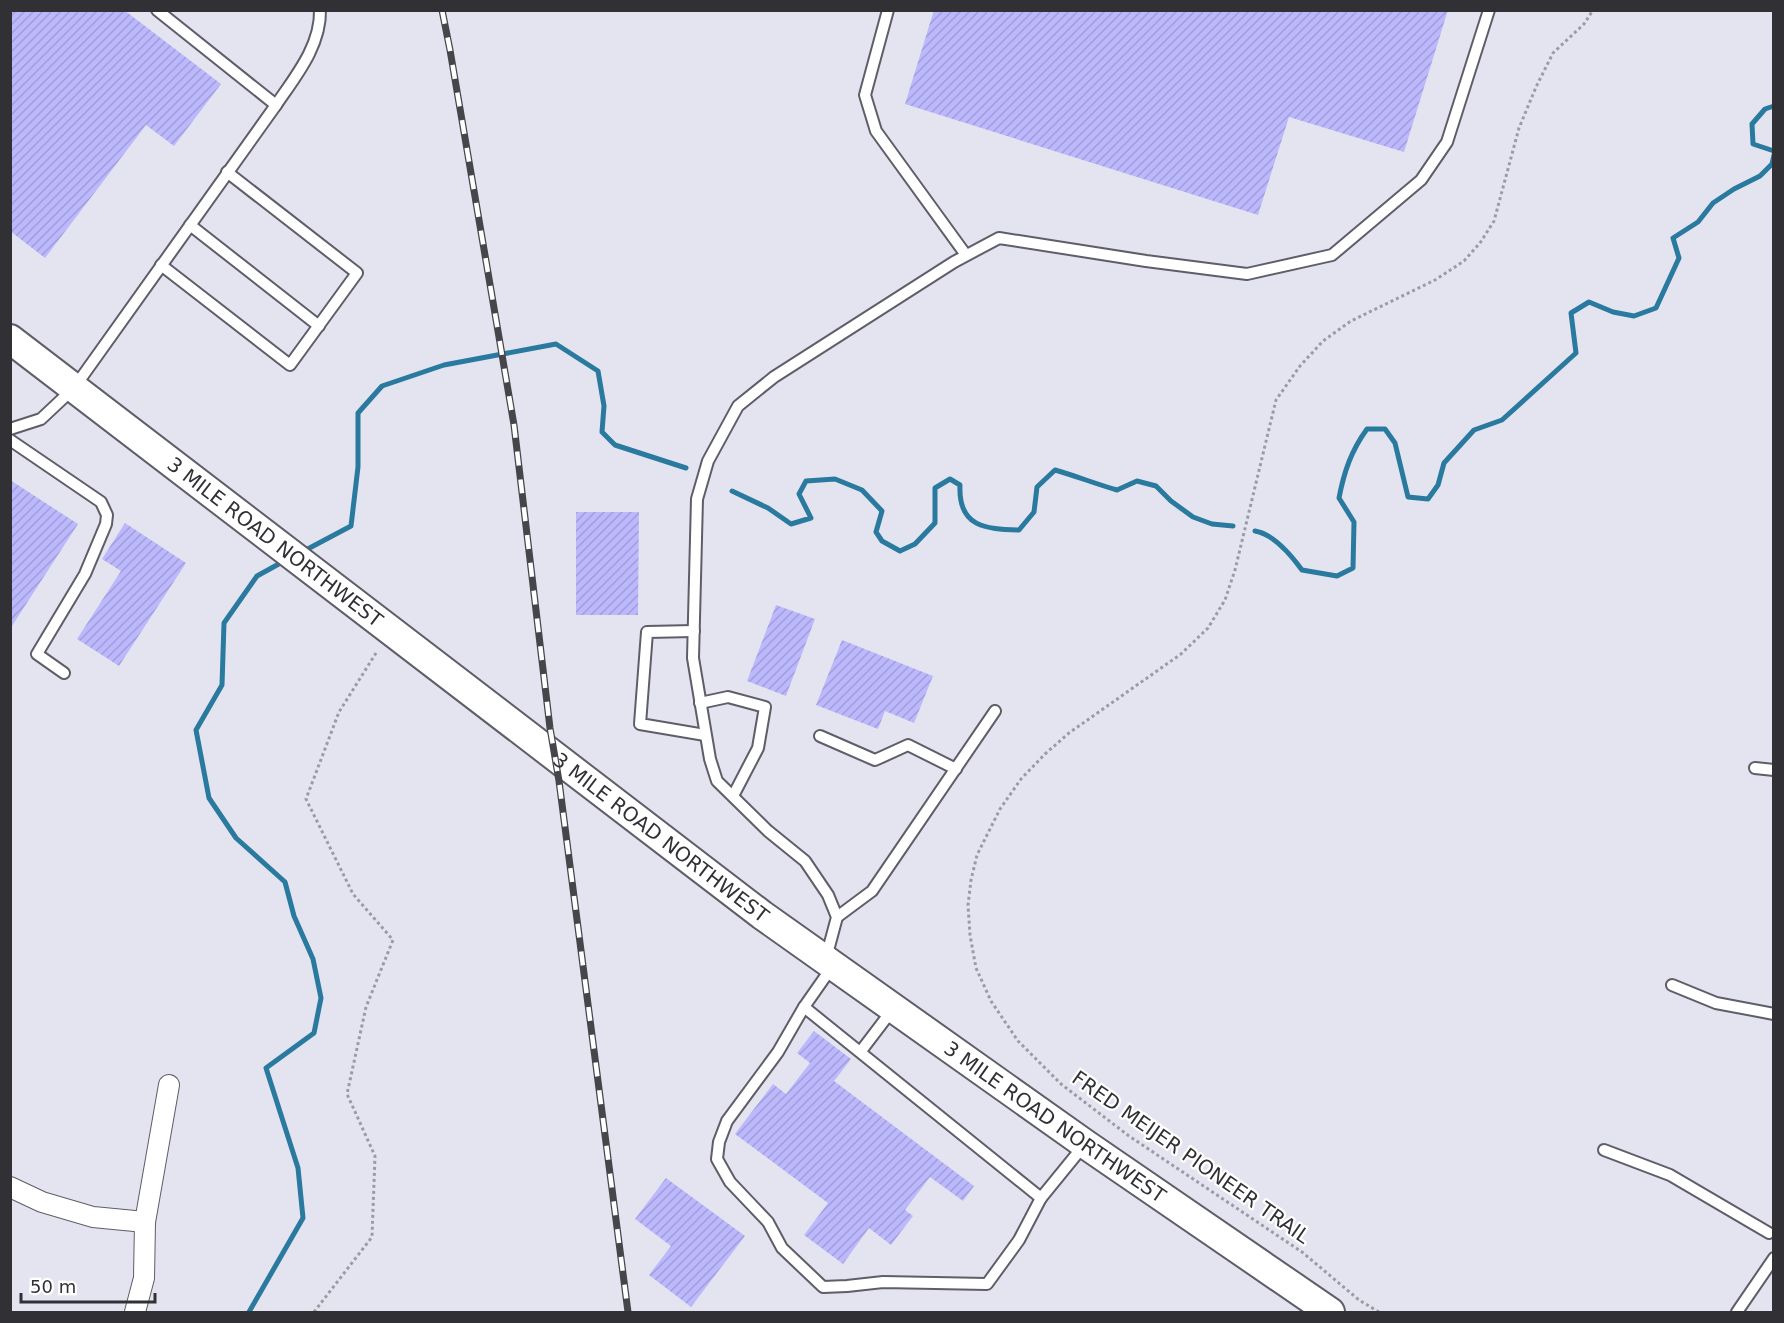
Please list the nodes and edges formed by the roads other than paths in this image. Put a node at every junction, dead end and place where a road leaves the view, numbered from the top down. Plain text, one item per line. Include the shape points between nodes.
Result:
1 (157, 10) edge
2 (320, 10) edge
3 (888, 10) edge
4 (1489, 10) edge
5 (276, 105) junction
6 (227, 172) junction
7 (190, 225) junction
8 (966, 255) junction
9 (161, 265) junction
10 (318, 326) junction
11 (10, 339) edge
12 (74, 388) junction
13 (10, 429) edge
14 (10, 440) edge
15 (694, 631) junction
16 (64, 673) dead end
17 (700, 703) junction
18 (995, 711) dead end
19 (705, 735) junction
20 (820, 736) dead end
21 (1755, 768) dead end
22 (956, 769) junction
23 (1773, 770) edge
24 (733, 796) junction
25 (837, 917) junction
26 (829, 964) junction
27 (1672, 985) dead end
28 (804, 1007) junction
29 (893, 1009) junction
30 (1773, 1014) edge
31 (861, 1052) junction
32 (170, 1085) dead end
33 (1085, 1144) junction
34 (1604, 1150) dead end
35 (10, 1187) edge
36 (1041, 1198) junction
37 (1773, 1221) edge
38 (145, 1222) junction
39 (1771, 1235) edge
40 (1773, 1258) edge
41 (135, 1312) edge
42 (1330, 1312) edge
43 (1737, 1312) edge

1 - 5 lane
2 - 5 lane via 321,20 307,60
3 - 8 lane via 865,95 876,131
4 - 8 lane via 1447,142 1421,180 1332,255 1247,274 999,237
5 - 6 lane
6 - 7 lane
6 - 10 lane via 357,273
7 - 9 lane
7 - 10 lane
8 - 15 lane via 774,376 738,406 708,461 697,499
9 - 10 lane via 290,365
9 - 12 lane
11 - 12 main road, 3 MILE ROAD NORTHWEST
12 - 13 lane via 41,419
12 - 26 main road, 3 MILE ROAD NORTHWEST
14 - 16 lane via 101,502 107,515 85,574 37,654
15 - 17 lane via 693,658
15 - 19 lane via 647,632 640,724
17 - 19 lane
17 - 24 lane via 728,697 765,707 758,748
18 - 22 lane
19 - 24 lane via 717,780
20 - 22 lane via 875,760 908,745
21 - 23 lane
22 - 25 lane via 872,891
24 - 25 lane via 805,861 828,895
25 - 26 lane
26 - 28 lane
26 - 29 main road, 3 MILE ROAD NORTHWEST
27 - 30 lane via 1716,1004
28 - 31 lane
28 - 36 lane via 778,1052 727,1121 717,1159 730,1182 768,1222 782,1248 823,1287 883,1282 987,1284 1020,1240
29 - 31 lane
29 - 33 main road, 3 MILE ROAD NORTHWEST
31 - 36 lane
32 - 38 street
33 - 36 lane
33 - 42 main road, 3 MILE ROAD NORTHWEST
34 - 39 lane via 1670,1175
35 - 38 street via 42,1202 93,1217
37 - 39 lane
38 - 41 street via 144,1278
40 - 43 lane

